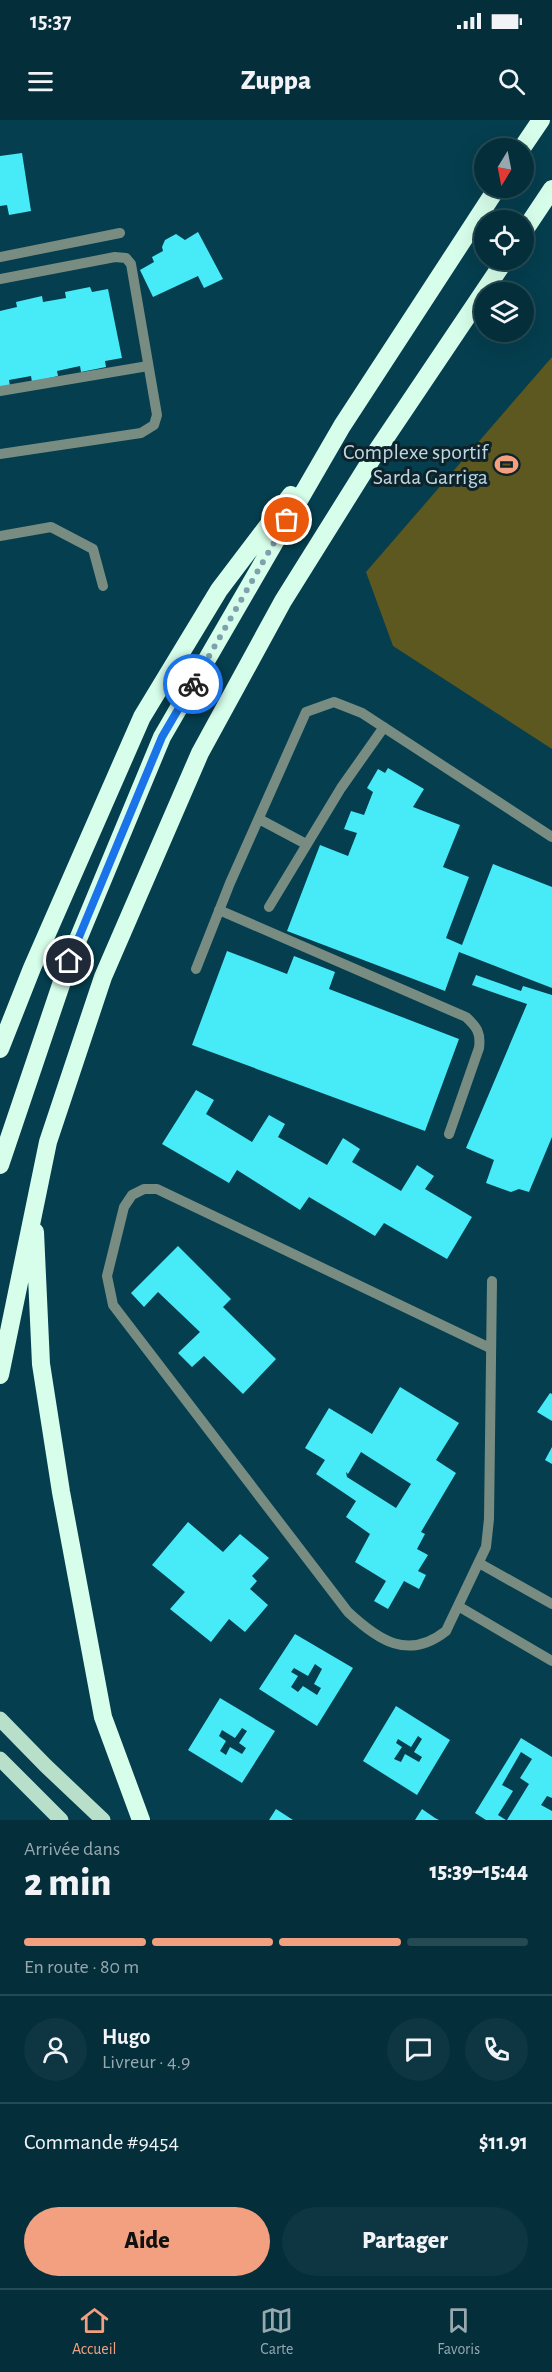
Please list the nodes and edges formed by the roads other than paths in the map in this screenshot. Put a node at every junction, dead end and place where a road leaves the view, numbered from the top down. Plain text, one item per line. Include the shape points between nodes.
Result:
1 (541, 120) edge
2 (529, 138) edge
3 (552, 189) edge
4 (490, 198) edge
5 (534, 216) edge
6 (120, 233) dead end
7 (0, 257) edge
8 (498, 270) edge
9 (0, 279) edge
10 (148, 366) junction
11 (0, 391) edge
12 (342, 426) junction
13 (0, 454) edge
14 (0, 536) edge
15 (103, 586) dead end
16 (384, 727) junction
17 (259, 819) junction
18 (552, 837) edge
19 (306, 844) junction
20 (269, 907) dead end
21 (219, 910) junction
22 (196, 969) dead end
23 (0, 1049) edge
24 (449, 1134) dead end
25 (0, 1165) edge
26 (34, 1204) junction
27 (492, 1281) dead end
28 (490, 1348) junction
29 (0, 1375) edge
30 (479, 1563) junction
31 (552, 1604) edge
32 (458, 1606) junction
33 (552, 1661) edge
34 (0, 1719) edge
35 (0, 1759) edge
36 (61, 1820) edge
37 (103, 1820) edge
38 (141, 1820) edge

1 - 2 highway
3 - 5 highway
4 - 12 highway
6 - 7 lane
8 - 26 highway via 378,449 283,601 200,753 103,977 48,1142
9 - 10 lane via 126,258 131,264
10 - 11 lane
10 - 13 lane via 157,415 149,430
12 - 23 highway via 219,590 142,717
12 - 25 highway via 162,737 69,961
14 - 15 lane via 51,527 93,549
16 - 17 lane via 334,702 306,712
16 - 18 lane
16 - 19 lane
17 - 19 lane
17 - 21 lane
19 - 20 lane
21 - 22 lane
21 - 24 lane via 466,1017 476,1026 479,1048
26 - 29 highway
26 - 38 highway via 41,1364 61,1492 103,1717
27 - 28 lane
28 - 30 lane via 489,1519 486,1547
28 - 32 lane via 156,1189 132,1195 124,1207 107,1276 113,1305 348,1612 390,1643 408,1646 435,1640 446,1631
30 - 31 lane
30 - 32 lane
32 - 33 lane
34 - 37 main road
35 - 36 main road

